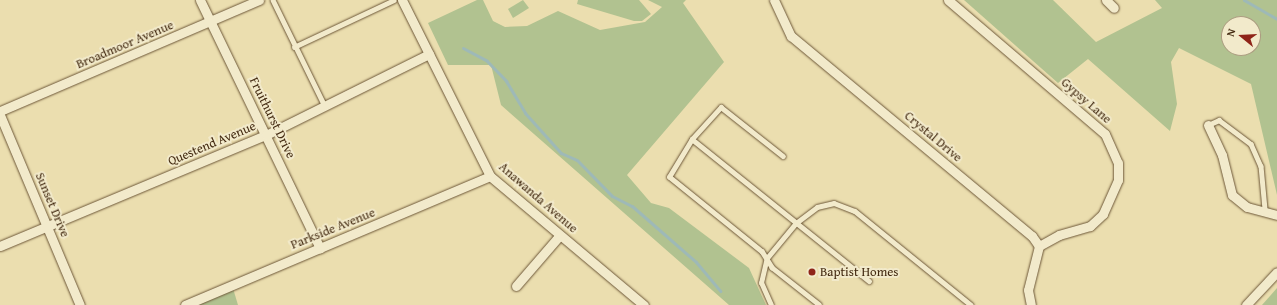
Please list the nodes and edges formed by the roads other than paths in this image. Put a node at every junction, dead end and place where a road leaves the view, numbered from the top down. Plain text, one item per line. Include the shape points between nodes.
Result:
1 (200, 0) edge
2 (259, 0) edge
3 (273, 0) edge
4 (394, 0) edge
5 (402, 0) edge
6 (774, 0) edge
7 (948, 0) edge
8 (1106, 0) edge
9 (1114, 8) dead end
10 (211, 23) junction
11 (294, 47) junction
12 (429, 54) junction
13 (325, 106) junction
14 (0, 111) edge
15 (0, 115) edge
16 (1208, 125) joint
17 (266, 135) junction
18 (692, 139) junction
19 (783, 156) dead end
20 (490, 176) junction
21 (1265, 209) junction
22 (1277, 215) edge
23 (796, 223) junction
24 (47, 226) junction
25 (560, 235) junction
26 (0, 246) edge
27 (1039, 246) junction
28 (320, 248) junction
29 (766, 258) junction
30 (1277, 272) edge
31 (869, 281) dead end
32 (516, 286) dead end
33 (80, 305) edge
34 (185, 305) edge
35 (644, 305) edge
36 (771, 305) edge
37 (819, 305) edge
38 (971, 305) edge
39 (1031, 305) edge
40 (1246, 305) edge

1 - 10 street, Fruithurst Drive
2 - 10 street, Broadmoor Avenue
3 - 11 lane
4 - 11 lane
5 - 12 street, Anawanda Avenue
6 - 27 street, Crystal Drive via 791,36 1032,236
7 - 27 street, Gypsy Lane via 1105,134 1118,163 1118,180 1103,214 1090,226 1059,235
8 - 9 street
10 - 14 street, Broadmoor Avenue
10 - 17 street, Fruithurst Drive
11 - 13 lane
12 - 13 street, Questend Avenue
12 - 20 street, Anawanda Avenue
13 - 17 street, Questend Avenue
15 - 24 street, Sunset Drive
16 - 21 street via 1222,156 1232,195 1247,207
16 - 21 lane via 1219,120 1252,144 1261,166
17 - 24 street, Questend Avenue
17 - 28 street, Fruithurst Drive
18 - 19 lane via 720,107
18 - 23 lane
18 - 29 lane via 669,177
20 - 25 street, Anawanda Avenue
20 - 28 street, Parkside Avenue
21 - 22 street
23 - 29 lane
23 - 31 lane
23 - 38 lane via 825,203 841,203
24 - 26 street, Questend Avenue
24 - 33 street, Sunset Drive
25 - 32 street
25 - 35 street, Anawanda Avenue
27 - 39 street via 1028,290
28 - 34 street, Parkside Avenue
29 - 36 lane via 761,283
29 - 37 lane via 772,268
30 - 40 street

